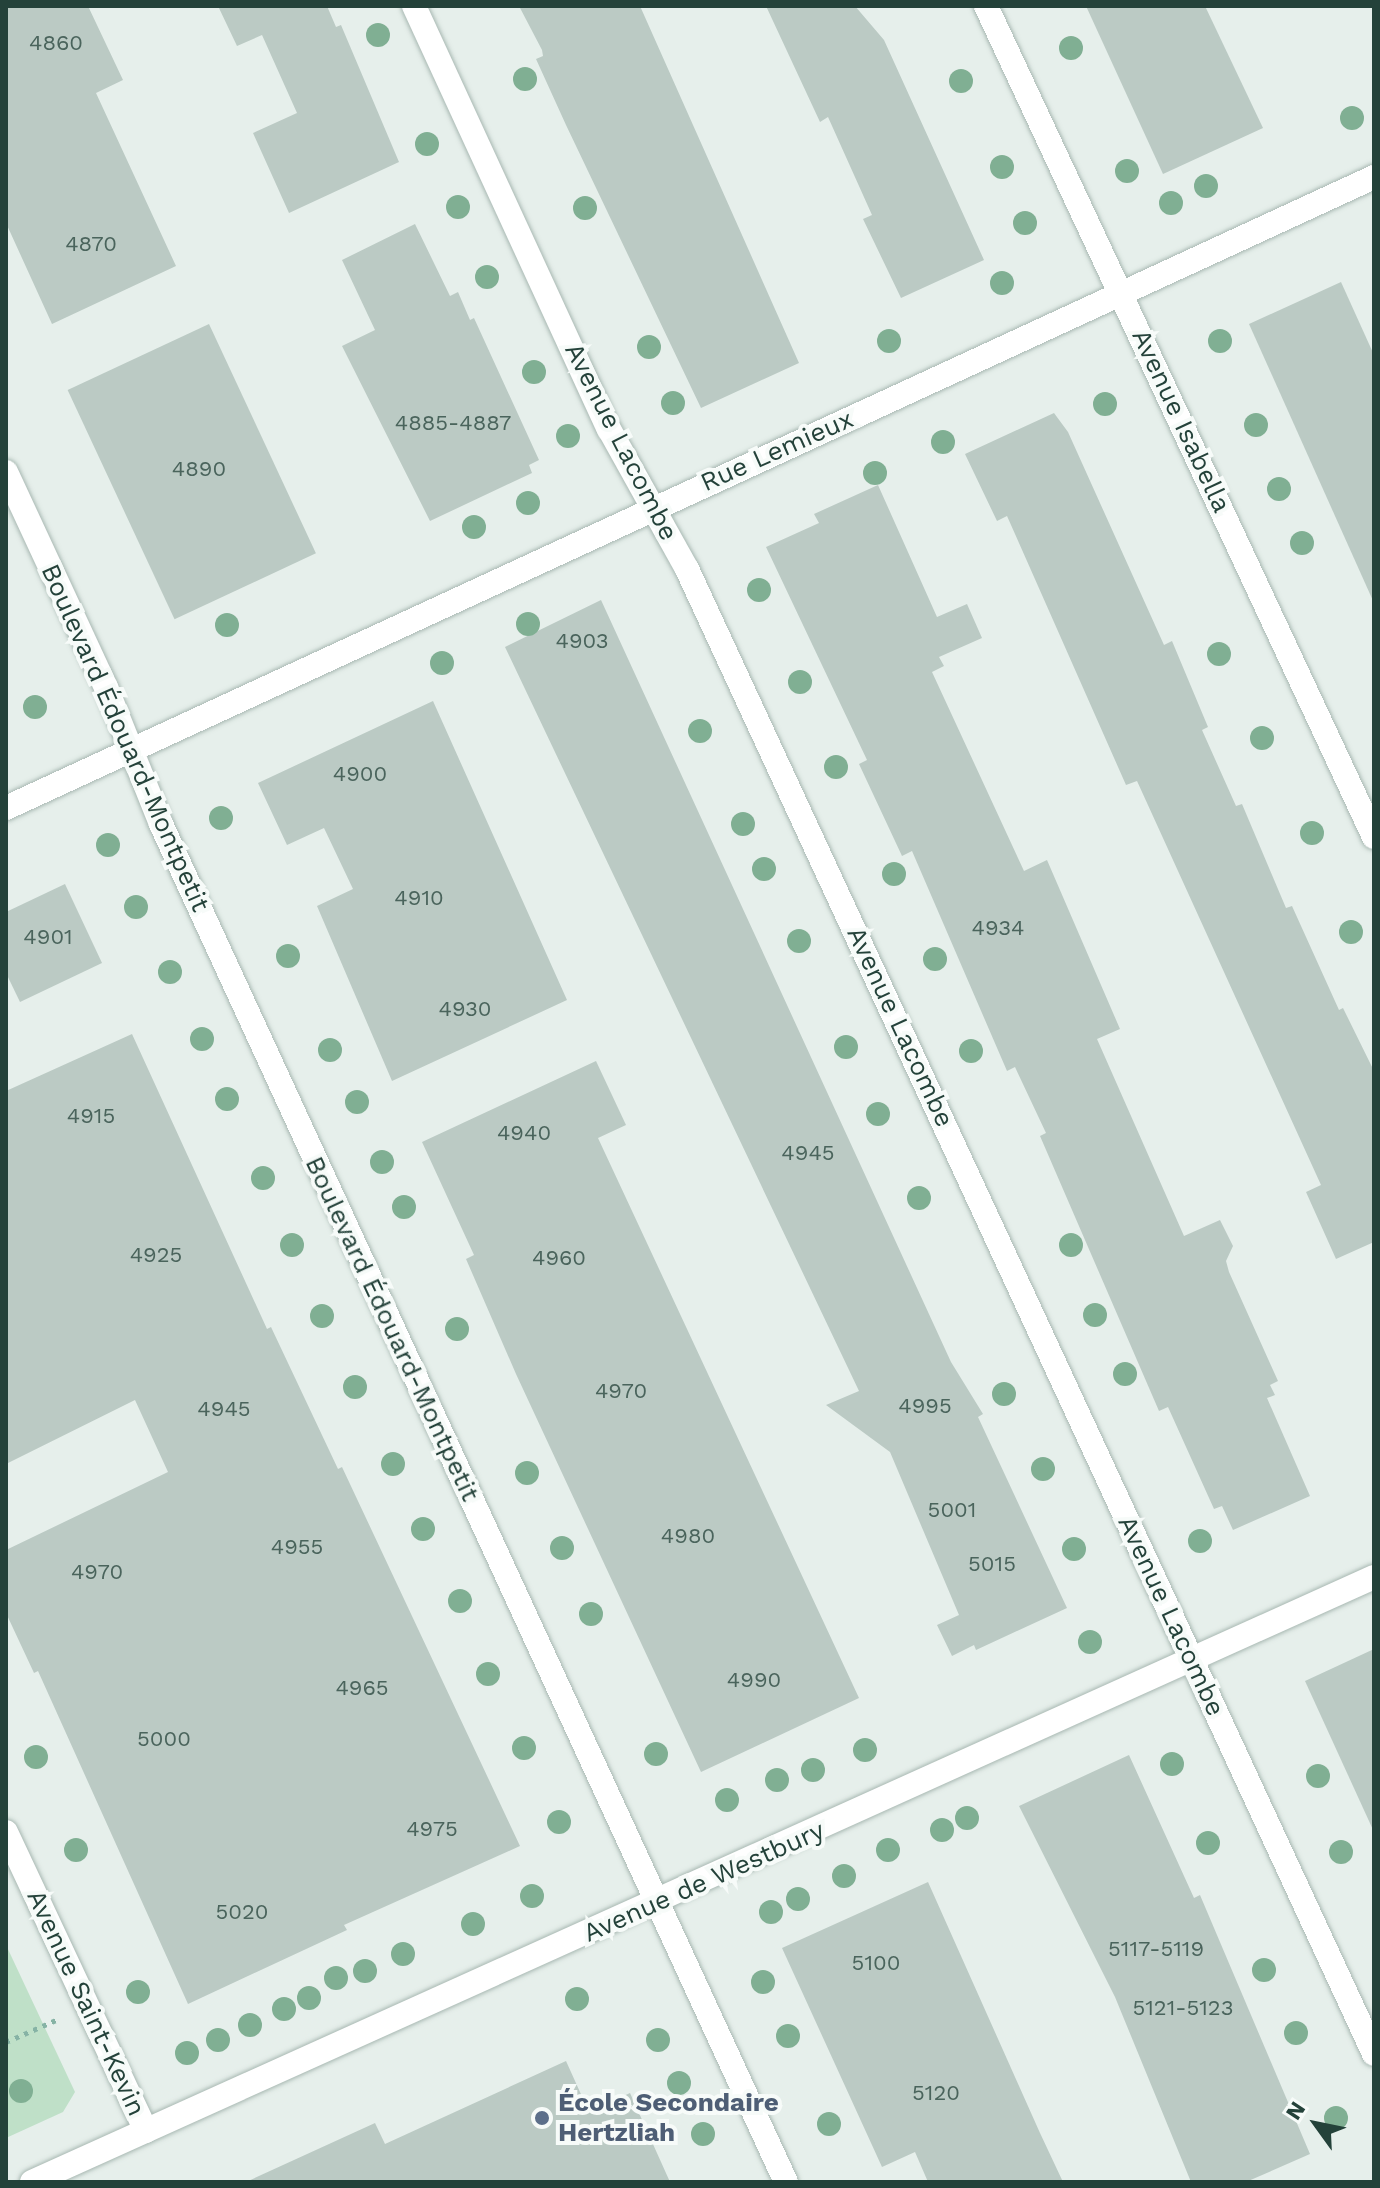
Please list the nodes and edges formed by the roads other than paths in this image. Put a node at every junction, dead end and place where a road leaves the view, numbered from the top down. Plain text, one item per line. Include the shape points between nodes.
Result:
1 (414, 6) edge
2 (986, 6) edge
3 (1374, 177) edge
4 (1123, 294) junction
5 (6, 472) edge
6 (653, 508) junction
7 (130, 749) junction
8 (6, 808) edge
9 (1374, 837) edge
10 (1374, 1577) edge
11 (1191, 1660) junction
12 (6, 1832) edge
13 (657, 1903) junction
14 (1374, 2054) edge
15 (146, 2131) junction
16 (32, 2182) edge
17 (786, 2182) edge

1 - 6 street, Avenue Lacombe via 609,429
2 - 4 street, Avenue Isabella
3 - 4 street, Rue Lemieux
4 - 6 street, Rue Lemieux
4 - 9 street, Avenue Isabella
5 - 7 street, Boulevard Édouard-Montpetit
6 - 7 street, Rue Lemieux
6 - 11 street, Avenue Lacombe via 687,569
7 - 8 street, Rue Lemieux
7 - 13 street, Boulevard Édouard-Montpetit
10 - 11 street, Avenue de Westbury
11 - 13 street, Avenue de Westbury
11 - 14 street, Avenue Lacombe
12 - 15 street, Avenue Saint-Kevin
13 - 15 street, Avenue de Westbury
13 - 17 street, Boulevard Édouard-Montpetit
15 - 16 street, Avenue de Westbury

